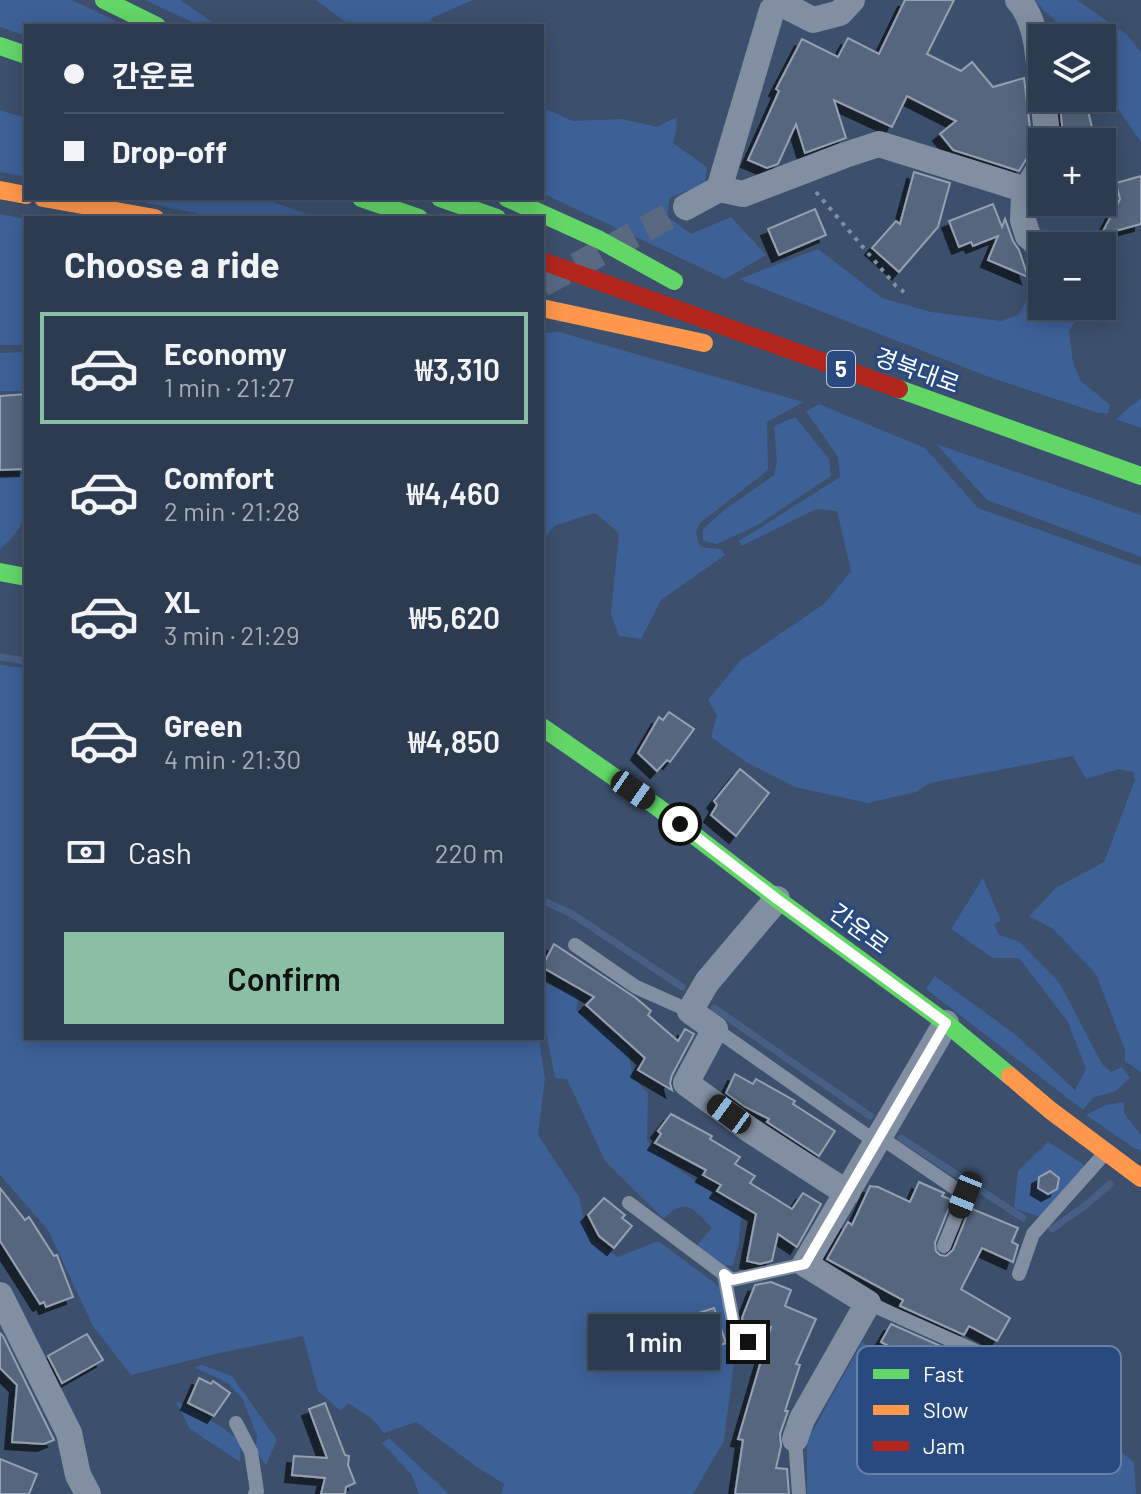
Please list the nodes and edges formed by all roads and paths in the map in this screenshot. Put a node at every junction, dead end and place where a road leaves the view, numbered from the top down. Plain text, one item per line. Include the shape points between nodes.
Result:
1 (104, 0) edge
2 (852, 0) edge
3 (1018, 0) edge
4 (779, 4) edge
5 (153, 24) edge
6 (1031, 24) edge
7 (0, 46) edge
8 (24, 54) edge
9 (798, 173) junction
10 (1028, 187) edge
11 (719, 189) junction
12 (0, 190) edge
13 (1026, 190) junction
14 (24, 195) edge
15 (54, 200) edge
16 (367, 200) edge
17 (446, 200) edge
18 (511, 200) edge
19 (686, 207) tunnel mouth
20 (144, 216) edge
21 (413, 216) edge
22 (491, 216) edge
23 (544, 235) edge
24 (1028, 236) edge
25 (544, 262) edge
26 (904, 292) dead end
27 (544, 308) edge
28 (860, 376) junction
29 (1141, 476) edge
30 (0, 572) edge
31 (24, 577) edge
32 (544, 728) edge
33 (777, 899) junction
34 (575, 945) dead end
35 (690, 1011) junction
36 (946, 1023) junction
37 (715, 1029) junction
38 (878, 1139) junction
39 (1106, 1152) junction
40 (1141, 1178) edge
41 (847, 1193) junction
42 (629, 1203) dead end
43 (944, 1246) dead end
44 (805, 1264) junction
45 (724, 1274) junction
46 (1019, 1274) dead end
47 (0, 1295) edge
48 (868, 1303) junction
49 (748, 1342) dead end
50 (964, 1346) edge
51 (236, 1423) dead end
52 (795, 1439) joint
53 (88, 1494) edge
54 (255, 1494) edge
55 (799, 1494) edge

1 - 5 main road
2 - 4 street via 840,13 813,20
3 - 6 street
4 - 11 street
7 - 8 main road
9 - 11 street via 743,194
9 - 13 street via 879,144
9 - 26 path
10 - 13 street
11 - 19 street
12 - 14 main road
13 - 24 street via 1023,220
15 - 20 main road
16 - 21 main road
17 - 22 main road
18 - 23 main road via 682,283
25 - 28 main road, 경북대로 / 5
27 - 28 main road
28 - 29 main road, 경북대로 / 5
30 - 31 main road
32 - 33 main road, 간운로
33 - 35 street via 707,982
33 - 36 main road, 간운로
34 - 35 lane via 636,987
35 - 37 street
36 - 38 street
36 - 39 main road, 간운로
37 - 38 lane
37 - 41 street via 686,1083
38 - 41 street
38 - 43 lane via 965,1195
39 - 40 main road, 간운로
39 - 46 lane via 1033,1234
41 - 44 street
42 - 45 lane
44 - 45 lane via 732,1280
44 - 48 street
45 - 49 lane via 736,1337
47 - 53 street via 69,1433
48 - 50 lane
48 - 52 street
51 - 54 lane via 251,1452
52 - 55 lane

